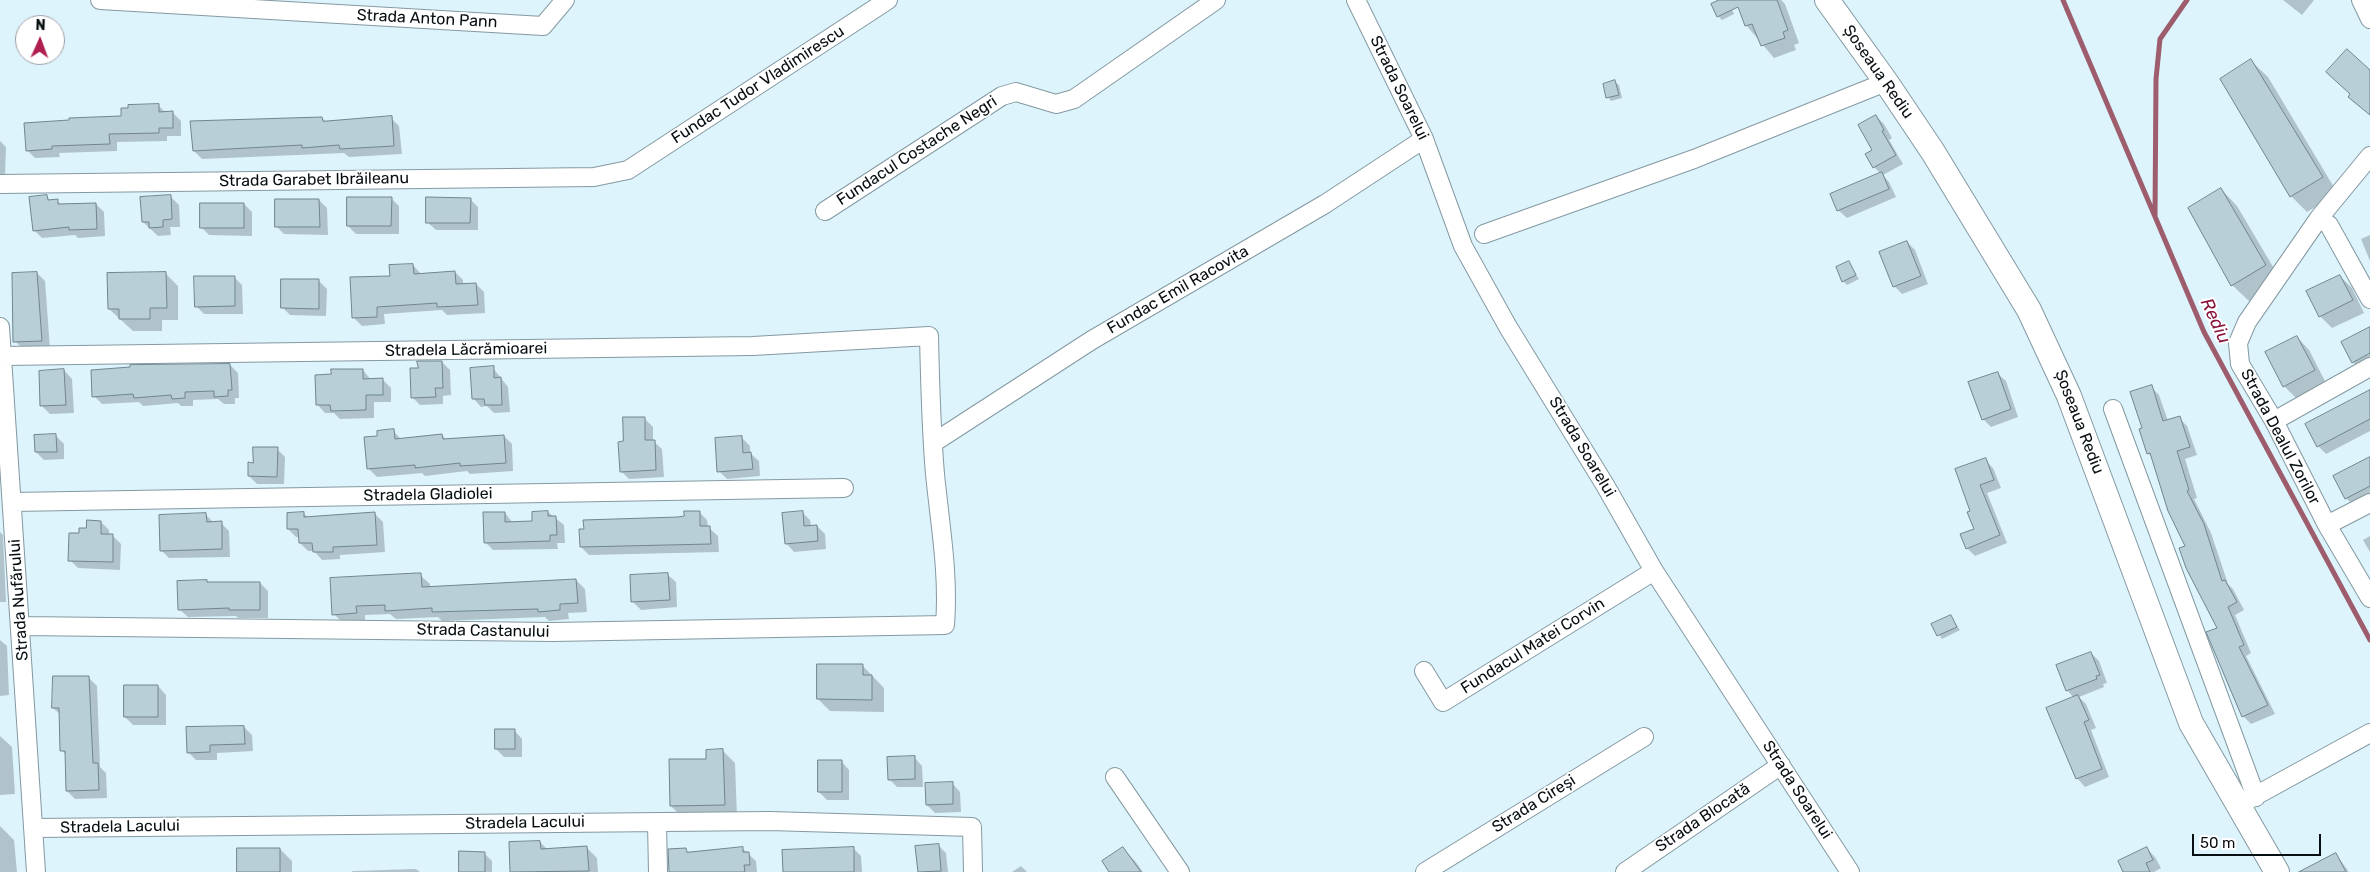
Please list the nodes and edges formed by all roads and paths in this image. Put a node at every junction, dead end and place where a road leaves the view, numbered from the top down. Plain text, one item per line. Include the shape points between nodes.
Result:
1 (100, 0) edge
2 (565, 0) edge
3 (888, 0) edge
4 (1216, 0) edge
5 (1356, 0) edge
6 (1827, 0) edge
7 (2361, 0) edge
8 (2370, 18) edge
9 (1886, 82) junction
10 (1424, 139) junction
11 (2370, 156) edge
12 (628, 170) joint
13 (0, 184) edge
14 (826, 211) dead end
15 (2319, 218) junction
16 (1484, 234) dead end
17 (2370, 299) edge
18 (0, 327) edge
19 (0, 334) edge
20 (2, 356) junction
21 (2370, 367) edge
22 (2113, 409) dead end
23 (2274, 420) junction
24 (933, 443) junction
25 (5, 482) edge
26 (844, 488) dead end
27 (12, 502) junction
28 (2370, 503) edge
29 (2327, 526) junction
30 (1654, 571) junction
31 (2370, 598) edge
32 (21, 626) junction
33 (1424, 671) dead end
34 (2370, 733) edge
35 (1644, 737) dead end
36 (1782, 765) junction
37 (1115, 777) dead end
38 (2247, 800) junction
39 (657, 822) junction
40 (33, 828) junction
41 (36, 872) edge
42 (658, 872) edge
43 (973, 872) edge
44 (1180, 872) edge
45 (1424, 872) edge
46 (1624, 872) edge
47 (1850, 872) edge
48 (2277, 872) edge

1 - 2 street, Strada Anton Pann via 543,26
3 - 12 street, Fundac Tudor Vladimirescu
4 - 14 street, Fundacul Costache Negri via 1074,99 1056,104 1016,92 1002,96
5 - 10 street, Strada Soarelui
6 - 9 main road, Șoseaua Rediu
7 - 8 street
9 - 16 street via 1694,159
9 - 38 main road, Șoseaua Rediu via 1933,152 2028,310 2056,365 2092,454 2190,723
10 - 24 street, Fundac Emil Racovita via 1324,204 1092,340
10 - 30 street, Strada Soarelui via 1463,246
11 - 15 street, Strada Dealul Zorilor
12 - 13 street, Strada Garabet Ibrăileanu via 594,177
15 - 17 street via 2330,225
15 - 23 street, Strada Dealul Zorilor via 2247,322 2238,343 2240,364
18 - 19 street, Strada Nufărului
19 - 20 street, Strada Nufărului
20 - 24 street, Stradela Lăcrămioarei via 744,346 929,336
20 - 25 street, Strada Nufărului
21 - 23 street
22 - 38 street
23 - 29 street, Strada Dealul Zorilor
24 - 32 street, Strada Castanului via 945,556 945,625 552,632
25 - 27 street, Strada Nufărului
26 - 27 street, Stradela Gladiolei
27 - 32 street, Strada Nufărului
28 - 29 street
29 - 31 street, Strada Dealul Zorilor
30 - 33 street, Fundacul Matei Corvin via 1443,702
30 - 36 street, Strada Soarelui
32 - 40 street, Strada Nufărului
34 - 38 street
35 - 45 street, Strada Cireși
36 - 46 street, Strada Blocată
36 - 47 street, Strada Soarelui
37 - 44 street
38 - 48 main road, Șoseaua Rediu
39 - 40 street, Stradela Lacului
39 - 42 street
39 - 43 street, Stradela Lacului via 770,821 972,827
40 - 41 street, Strada Nufărului

